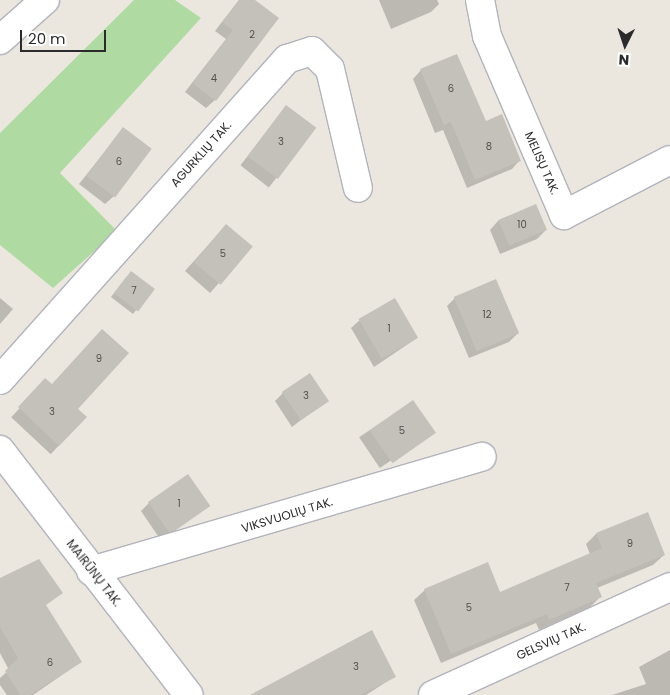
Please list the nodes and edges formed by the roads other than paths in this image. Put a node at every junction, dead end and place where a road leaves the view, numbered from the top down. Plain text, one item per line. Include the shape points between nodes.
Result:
1 (45, 0) edge
2 (480, 0) edge
3 (0, 40) edge
4 (670, 160) edge
5 (358, 188) dead end
6 (0, 380) edge
7 (0, 450) edge
8 (482, 457) dead end
9 (91, 571) junction
10 (670, 587) edge
11 (189, 695) edge
12 (433, 695) edge

1 - 3 street
2 - 4 street, MELISŲ TAK. via 487,36 564,215
5 - 6 street, AGURKLIŲ TAK. via 330,69 312,51 287,58
7 - 9 street, MAIRŪNŲ TAK.
8 - 9 street, VIKSVUOLIŲ TAK.
9 - 11 street, MAIRŪNŲ TAK.
10 - 12 street, GELSVIŲ TAK.

